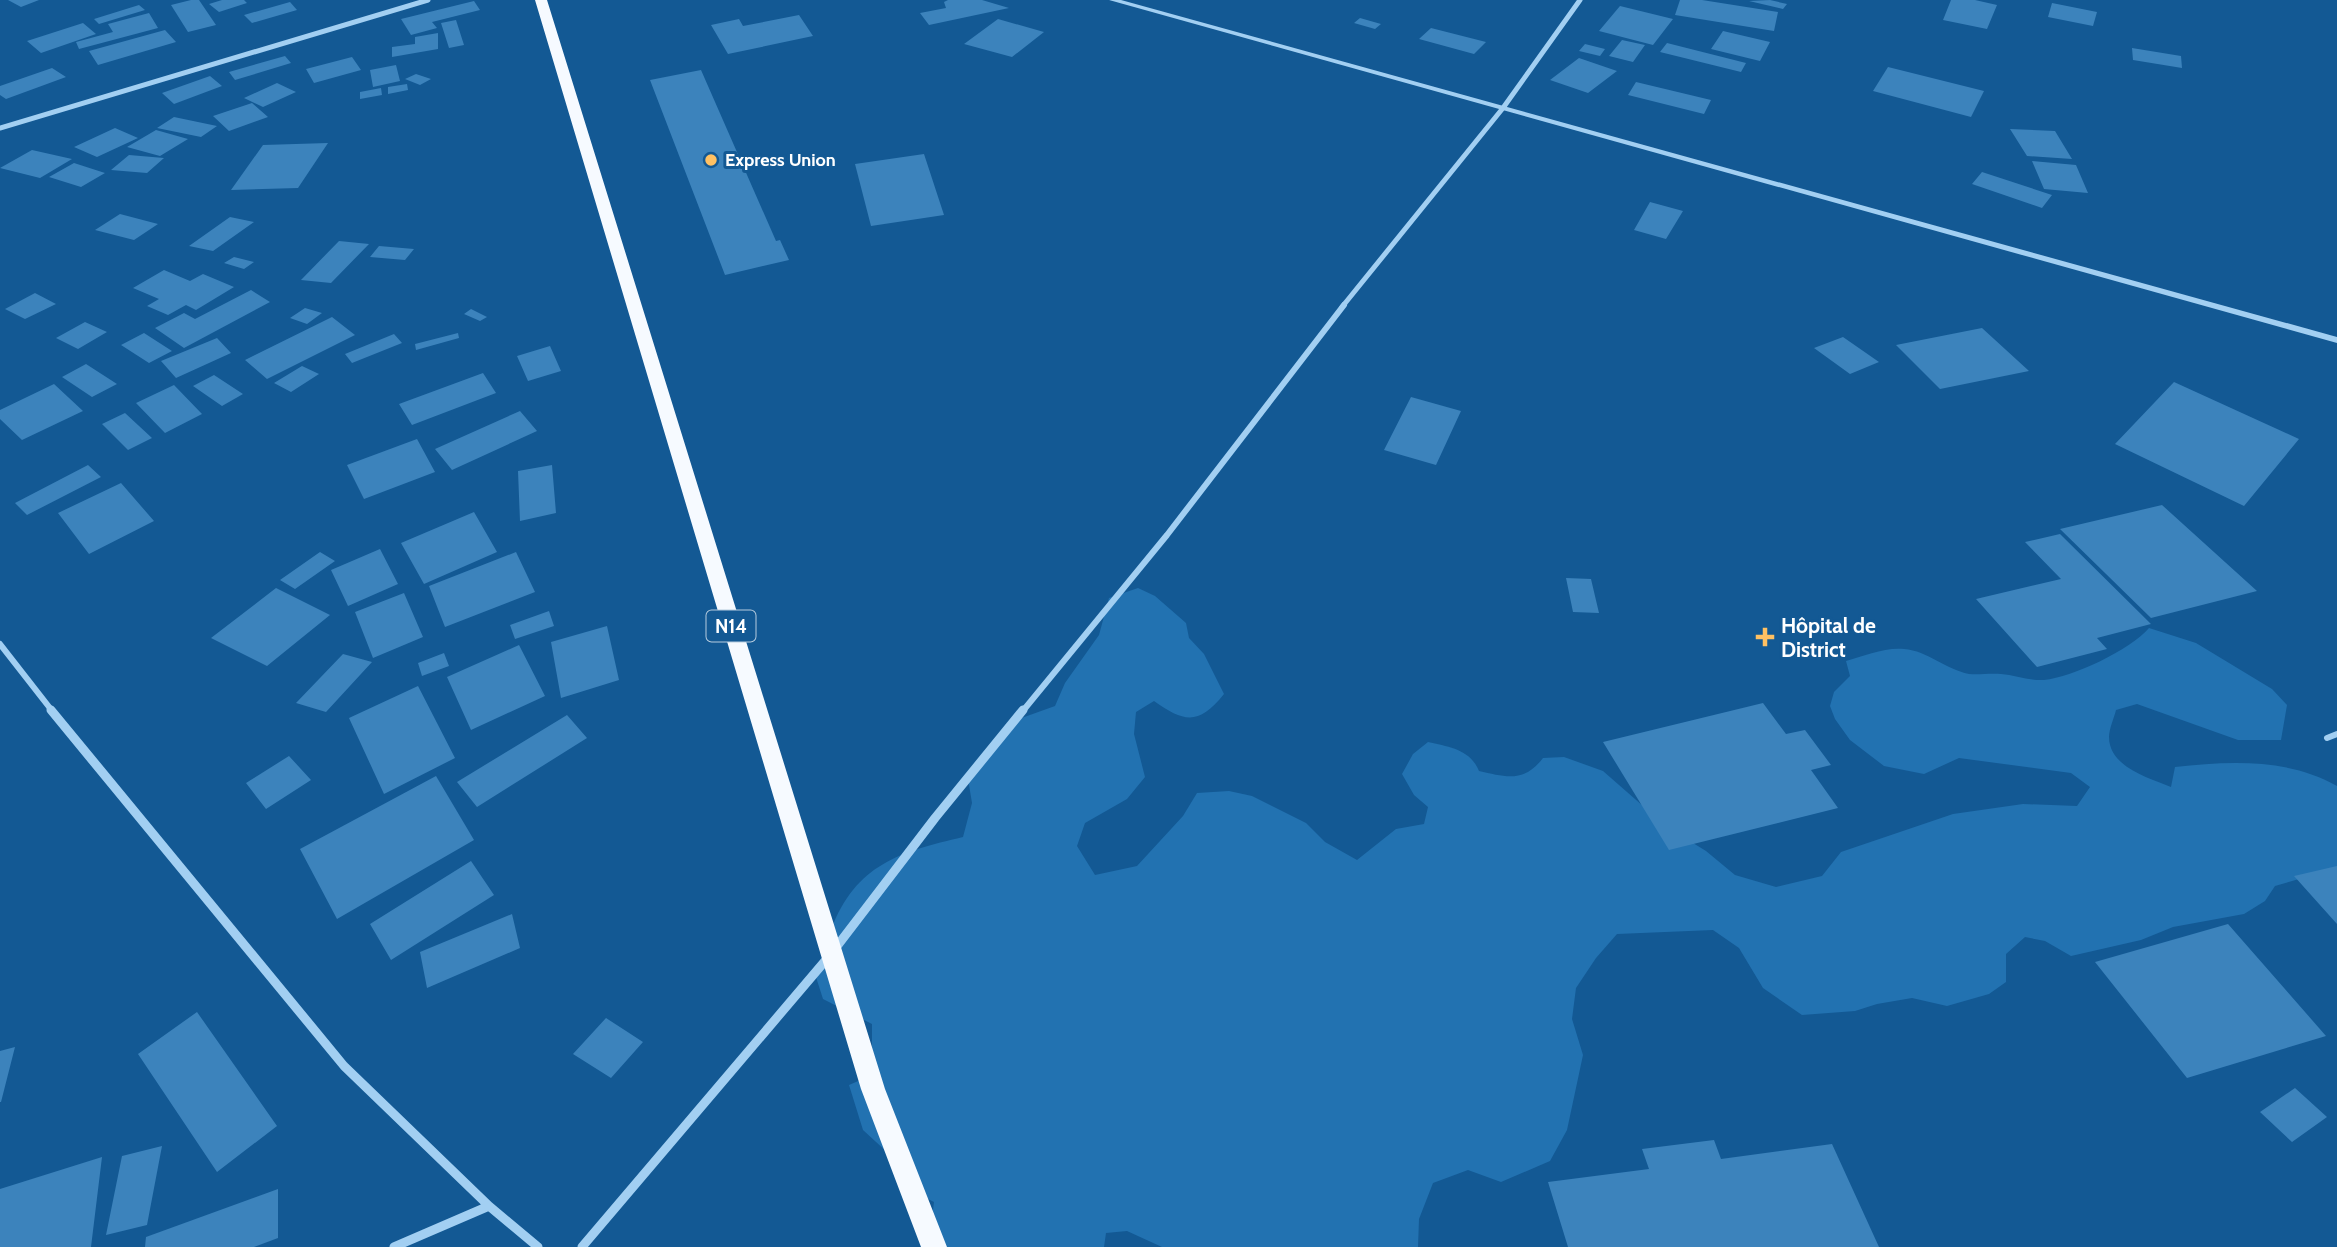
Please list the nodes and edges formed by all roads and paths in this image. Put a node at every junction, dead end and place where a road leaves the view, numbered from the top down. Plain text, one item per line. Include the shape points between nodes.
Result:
1 (428, 0) edge
2 (541, 0) edge
3 (1113, 0) edge
4 (1580, 0) edge
5 (1503, 108) junction
6 (0, 128) edge
7 (2337, 340) edge
8 (0, 645) edge
9 (2337, 734) edge
10 (2328, 738) dead end
11 (831, 954) junction
12 (489, 1206) junction
13 (394, 1247) edge
14 (538, 1247) edge
15 (582, 1247) edge
16 (934, 1247) edge

1 - 6 street
2 - 11 highway, N14
3 - 5 street
4 - 5 street
5 - 7 street
5 - 11 street
8 - 12 street via 344,1066
9 - 10 lane
11 - 15 street
11 - 16 highway, N14 via 873,1089
12 - 13 street
12 - 14 street

